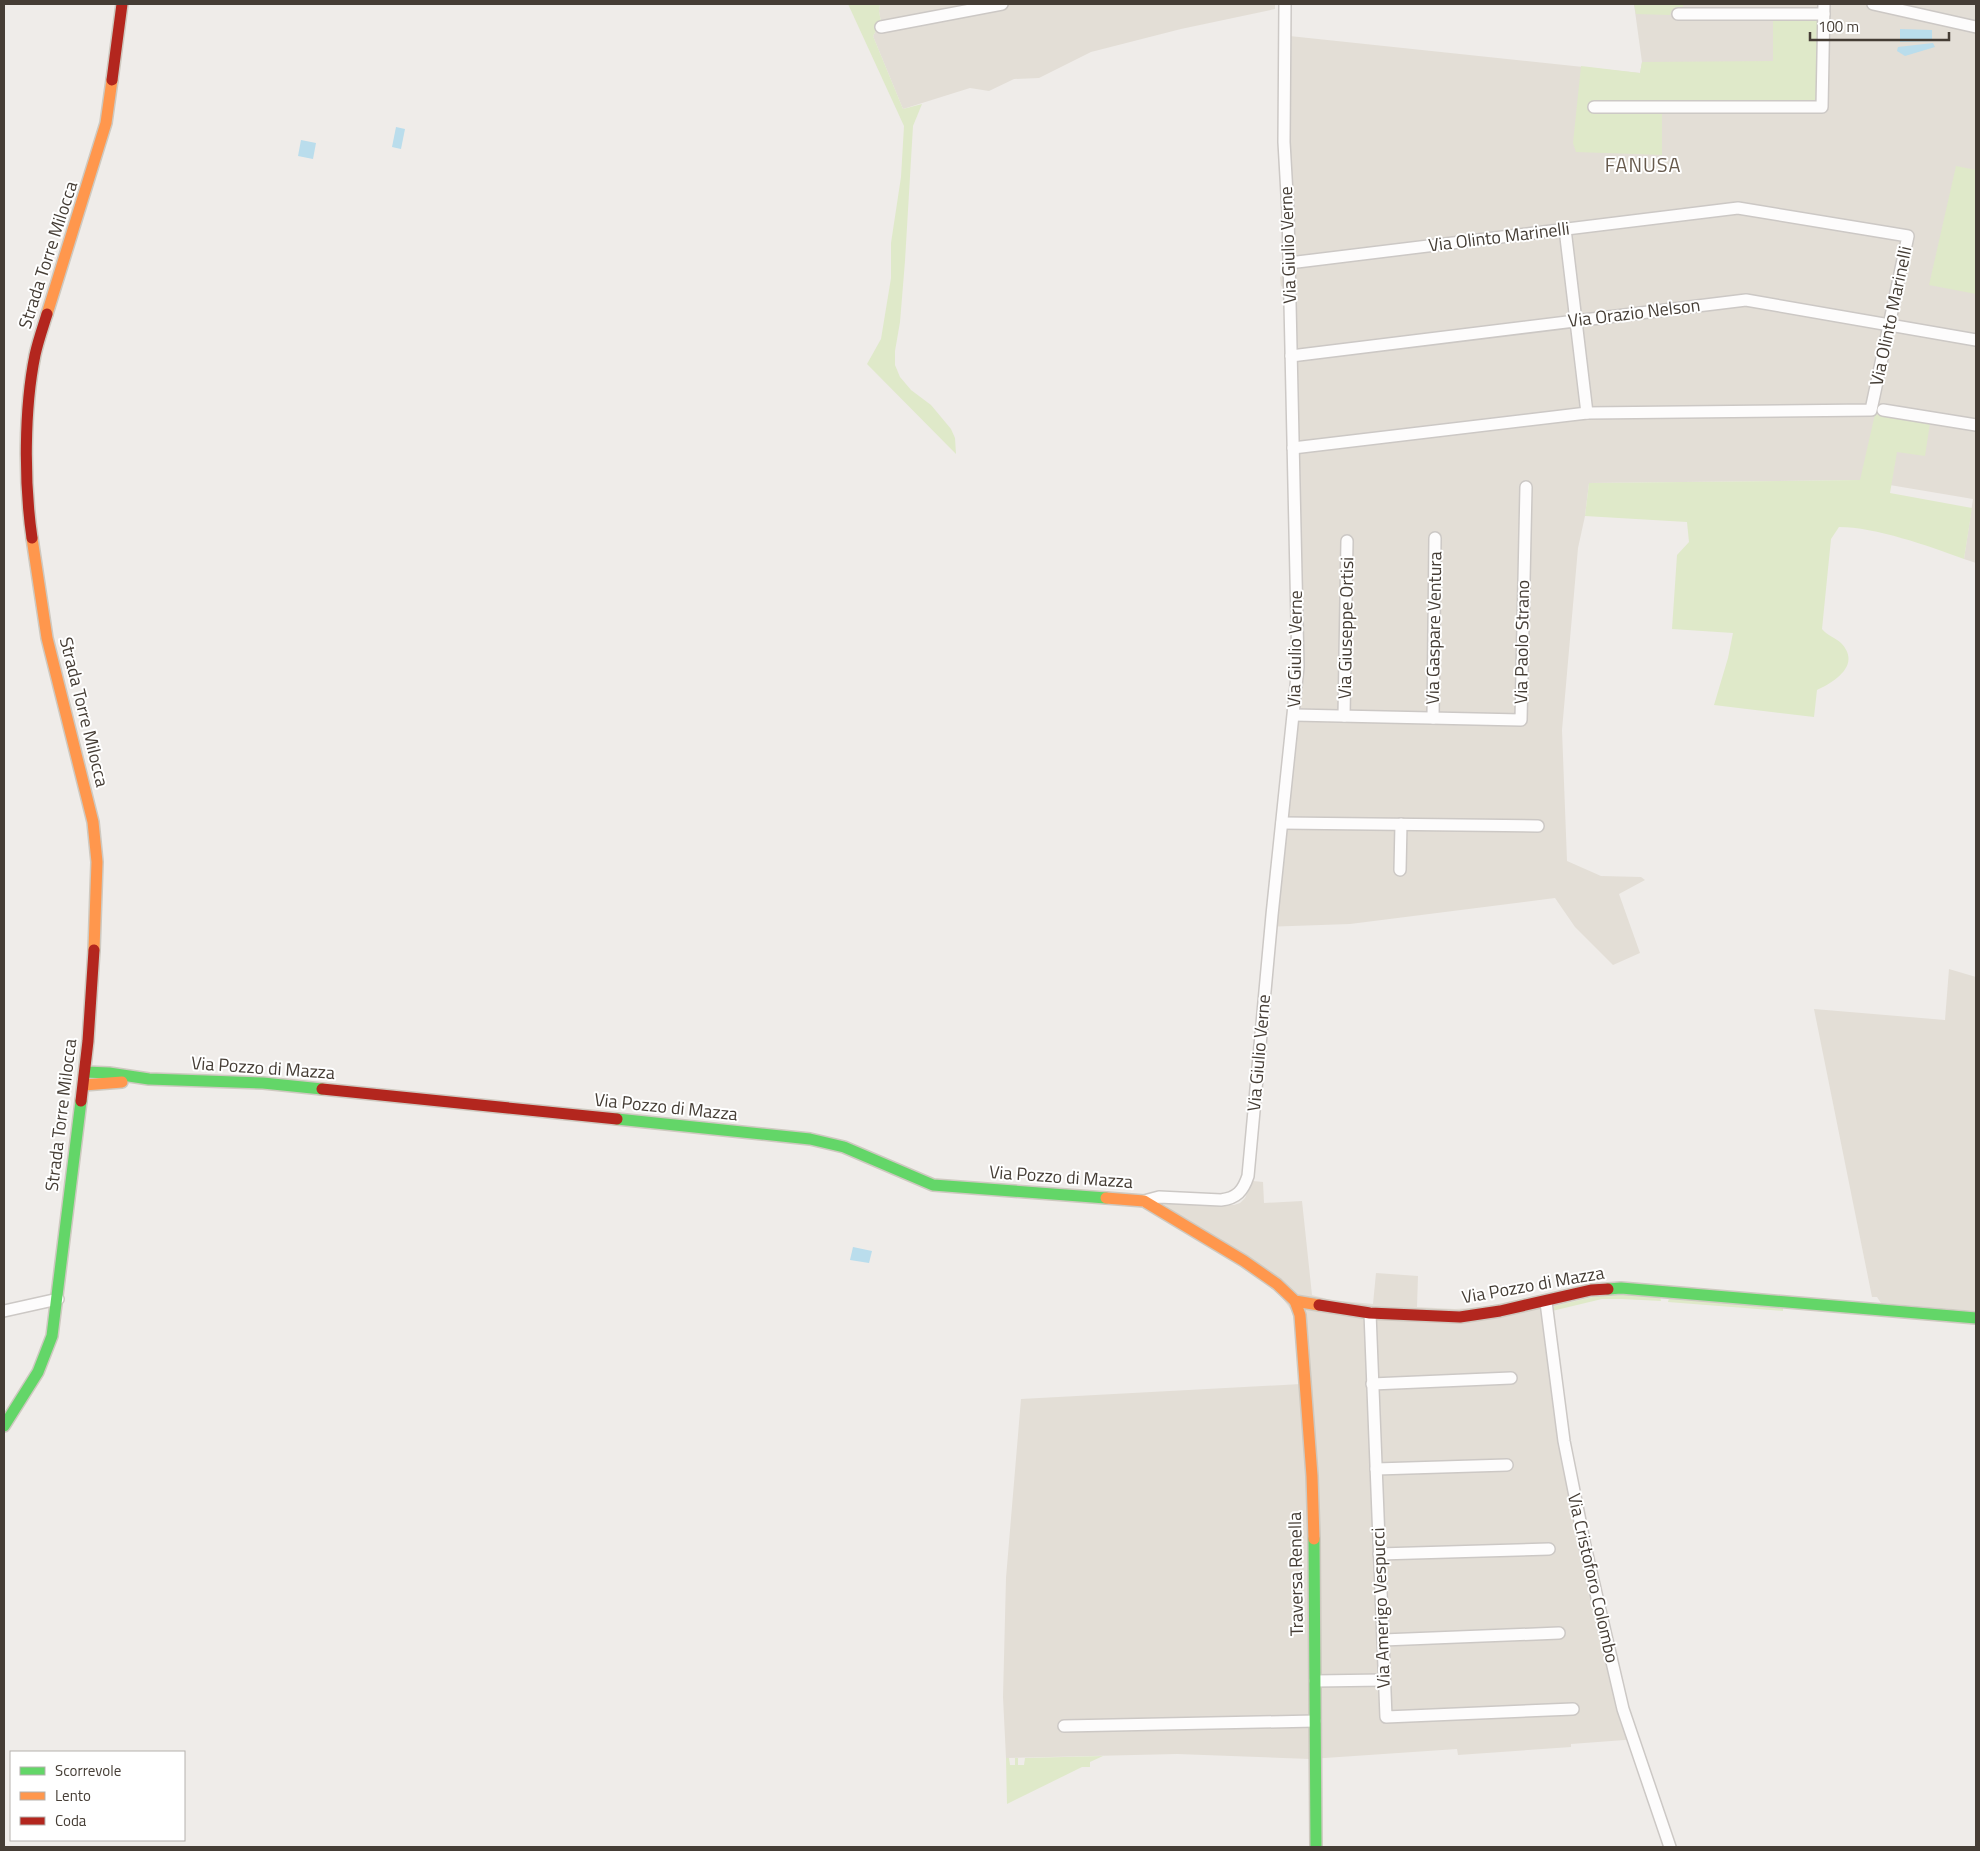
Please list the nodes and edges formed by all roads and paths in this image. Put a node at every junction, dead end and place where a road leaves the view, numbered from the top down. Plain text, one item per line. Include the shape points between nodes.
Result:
1 (122, 4) edge
2 (1002, 4) edge
3 (1285, 4) edge
4 (1873, 4) edge
5 (1824, 9) edge
6 (1678, 14) dead end
7 (881, 27) dead end
8 (1976, 27) edge
9 (1594, 107) dead end
10 (1565, 229) junction
11 (1289, 263) junction
12 (1576, 321) junction
13 (1890, 325) junction
14 (1976, 340) edge
15 (1291, 356) junction
16 (1883, 410) dead end
17 (1587, 413) junction
18 (1976, 425) edge
19 (1293, 448) junction
20 (1526, 487) dead end
21 (1436, 538) dead end
22 (1347, 541) dead end
23 (1294, 715) junction
24 (1344, 716) junction
25 (1433, 718) junction
26 (1282, 823) junction
27 (1401, 824) junction
28 (1538, 826) dead end
29 (1400, 870) dead end
30 (88, 1041) junction
31 (85, 1072) junction
32 (109, 1073) junction
33 (149, 1079) junction
34 (84, 1085) junction
35 (1144, 1201) junction
36 (58, 1299) junction
37 (1295, 1301) junction
38 (1546, 1302) junction
39 (4, 1311) edge
40 (1370, 1313) junction
41 (1976, 1318) edge
42 (1512, 1378) dead end
43 (1372, 1384) junction
44 (4, 1426) edge
45 (1507, 1465) dead end
46 (1376, 1469) junction
47 (1549, 1549) dead end
48 (1379, 1554) junction
49 (1559, 1633) dead end
50 (1383, 1640) junction
51 (1384, 1680) junction
52 (1314, 1681) junction
53 (1572, 1709) dead end
54 (1315, 1720) junction
55 (1064, 1726) dead end
56 (1316, 1847) edge
57 (1670, 1847) edge

1 - 30 street, Strada Torre Milocca via 106,123 35,354 27,417 28,500 47,638 96,840 96,921
2 - 7 street
3 - 11 street, Via Giulio Verne via 1284,142
4 - 8 street
5 - 6 street
5 - 9 street via 1822,107
10 - 11 street, Via Olinto Marinelli
10 - 12 street
10 - 13 street, Via Olinto Marinelli via 1738,208 1908,236
11 - 15 street, Via Giulio Verne
12 - 13 street, Via Orazio Nelson via 1746,300
12 - 15 street, Via Orazio Nelson
12 - 17 street
13 - 14 street, Via Orazio Nelson
13 - 17 street, Via Olinto Marinelli via 1871,410
15 - 19 street, Via Giulio Verne
16 - 18 street
17 - 19 street, Via Olinto Marinelli
19 - 23 street, Via Giulio Verne via 1298,666
20 - 25 street, Via Paolo Strano via 1521,720
21 - 25 street, Via Gaspare Ventura
22 - 24 street, Via Giuseppe Ortisi
23 - 24 street, Via Paolo Strano
23 - 26 street, Via Giulio Verne
24 - 25 street, Via Paolo Strano
26 - 27 street
26 - 35 street, Via Giulio Verne via 1245,1185 1230,1199 1159,1197
27 - 28 street
27 - 29 street
30 - 31 street, Strada Torre Milocca
30 - 32 street via 98,1063
31 - 32 street
31 - 34 street, Strada Torre Milocca
32 - 33 street
33 - 34 street
33 - 35 street, Via Pozzo di Mazza via 263,1082 810,1139 844,1147 933,1185
34 - 36 street, Strada Torre Milocca
35 - 37 street, Via Pozzo di Mazza via 1244,1261 1278,1284
36 - 39 street
36 - 44 street, Strada Torre Milocca via 47,1355
37 - 40 street, Via Pozzo di Mazza
37 - 52 street, Traversa Renella via 1300,1315 1312,1476
38 - 40 street, Via Pozzo di Mazza via 1460,1317
38 - 41 street, Via Pozzo di Mazza via 1591,1290 1621,1288
38 - 57 street, Via Cristoforo Colombo via 1566,1456 1596,1592 1623,1709
40 - 43 street, Via Amerigo Vespucci
42 - 43 street
43 - 46 street, Via Amerigo Vespucci
45 - 46 street
46 - 48 street, Via Amerigo Vespucci
47 - 48 street
48 - 50 street, Via Amerigo Vespucci
49 - 50 street
50 - 51 street, Via Amerigo Vespucci
51 - 52 street
51 - 53 street, Via Amerigo Vespucci via 1386,1717
52 - 54 street, Traversa Renella
54 - 55 street
54 - 56 street, Traversa Renella

